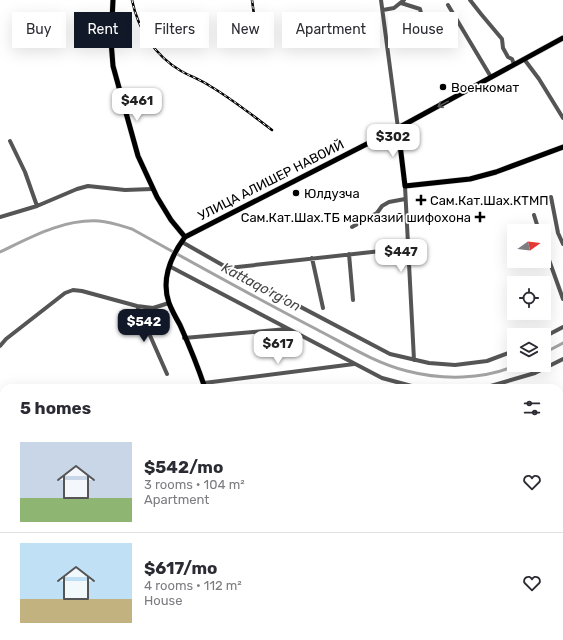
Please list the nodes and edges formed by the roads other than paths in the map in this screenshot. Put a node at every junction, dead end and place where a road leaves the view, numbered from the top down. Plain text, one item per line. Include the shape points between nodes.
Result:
1 (113, 0) edge
2 (382, 0) edge
3 (470, 0) edge
4 (403, 1) edge
5 (448, 5) dead end
6 (383, 10) junction
7 (421, 12) edge
8 (563, 38) edge
9 (524, 59) junction
10 (514, 64) junction
11 (491, 77) junction
12 (563, 118) edge
13 (398, 128) junction
14 (10, 141) dead end
15 (563, 146) edge
16 (405, 186) junction
17 (152, 189) junction
18 (551, 197) dead end
19 (405, 199) junction
20 (37, 206) junction
21 (534, 214) dead end
22 (0, 217) edge
23 (537, 224) edge
24 (352, 227) dead end
25 (183, 239) junction
26 (563, 244) edge
27 (408, 248) junction
28 (349, 254) junction
29 (312, 258) junction
30 (168, 266) junction
31 (551, 266) edge
32 (227, 268) junction
33 (563, 299) edge
34 (353, 300) dead end
35 (169, 303) junction
36 (137, 306) junction
37 (323, 308) dead end
38 (563, 328) edge
39 (288, 329) junction
40 (551, 334) edge
41 (184, 338) junction
42 (0, 346) edge
43 (507, 354) edge
44 (563, 359) edge
45 (414, 360) junction
46 (354, 364) junction
47 (167, 374) dead end
48 (203, 384) edge
49 (218, 384) edge
50 (403, 384) edge
51 (497, 384) edge

1 - 17 main road via 113,66 138,156
2 - 6 street
3 - 10 street via 502,39 503,48
4 - 6 street via 394,8
4 - 7 street via 420,9
5 - 11 street
6 - 13 street
8 - 9 main road, УЛИЦА АЛИШЕР НАВОИЙ
9 - 10 main road, УЛИЦА АЛИШЕР НАВОИЙ
9 - 12 street
10 - 11 main road, УЛИЦА АЛИШЕР НАВОИЙ
11 -> 13 main road, УЛИЦА АЛИШЕР НАВОИЙ
13 - 16 main road
13 - 25 main road, УЛИЦА АЛИШЕР НАВОИЙ
14 - 20 street
15 - 16 main road via 496,172
16 - 19 street
17 - 20 street via 125,190 88,186
17 - 25 main road
18 - 26 street via 558,233
19 - 24 street via 389,202 377,213
19 - 27 street
20 - 22 street
21 - 23 street
25 - 30 main road
25 - 32 street
27 - 28 street
27 - 45 street
28 - 29 street
28 - 34 street
29 - 32 street
29 - 37 street
30 - 35 main road via 166,285
30 - 39 street
31 - 33 street
32 - 45 street via 390,354
35 - 36 street via 153,308
35 - 41 main road
36 - 42 street via 73,290 65,293
36 - 47 street
38 - 40 street
39 - 41 street
39 - 46 street
41 - 48 main road
43 - 45 street via 487,361 455,365
44 - 51 street via 534,373
46 - 49 street
46 - 50 street via 382,378

